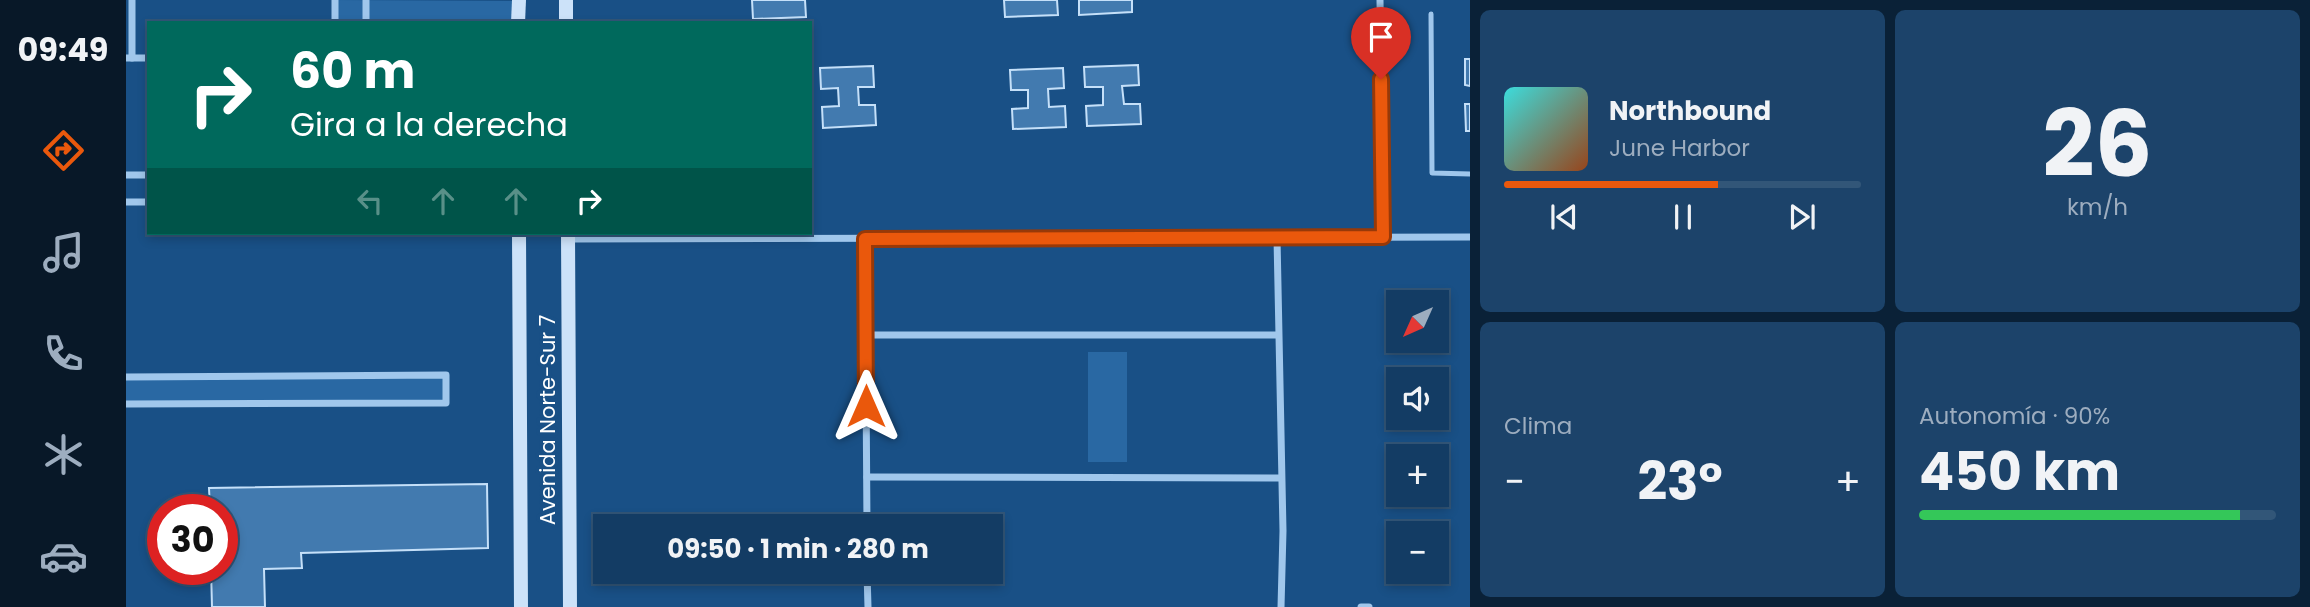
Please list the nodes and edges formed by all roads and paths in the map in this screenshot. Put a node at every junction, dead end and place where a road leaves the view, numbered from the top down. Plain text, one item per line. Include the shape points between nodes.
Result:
1 (132, 0) edge
2 (335, 0) edge
3 (366, 0) edge
4 (519, 0) edge
5 (566, 0) edge
6 (1380, 0) edge
7 (1431, 15) dead end
8 (335, 21) edge
9 (366, 21) edge
10 (519, 21) edge
11 (566, 21) edge
12 (129, 58) edge
13 (147, 58) edge
14 (1470, 174) edge
15 (126, 175) edge
16 (147, 175) edge
17 (126, 202) edge
18 (147, 202) edge
19 (519, 235) edge
20 (568, 236) edge
21 (1383, 237) junction
22 (1470, 237) edge
23 (1276, 238) junction
24 (865, 239) junction
25 (866, 335) junction
26 (1278, 335) junction
27 (126, 377) edge
28 (126, 404) edge
29 (867, 477) junction
30 (1282, 478) junction
31 (867, 514) edge
32 (867, 584) edge
33 (521, 607) edge
34 (569, 607) edge
35 (867, 607) edge
36 (1281, 607) edge
37 (1361, 607) edge
38 (1369, 607) edge

1 - 12 street
2 - 8 street
3 - 9 street
4 - 10 main road
5 - 11 main road
6 - 21 street
7 - 14 lane via 1432,173
12 - 13 street
15 - 16 street
17 - 18 street
19 - 33 main road, Avenida Norte-Sur 7
20 - 24 street
20 - 34 main road, Avenida Norte-Sur 7
21 - 22 street
21 - 23 street
23 - 24 street
23 - 26 street
24 - 25 street
25 - 26 street
25 - 29 street
26 - 30 street
27 - 28 street via 446,375 446,403
29 - 30 street
29 - 31 street
30 - 36 street
32 - 35 street
37 - 38 street

